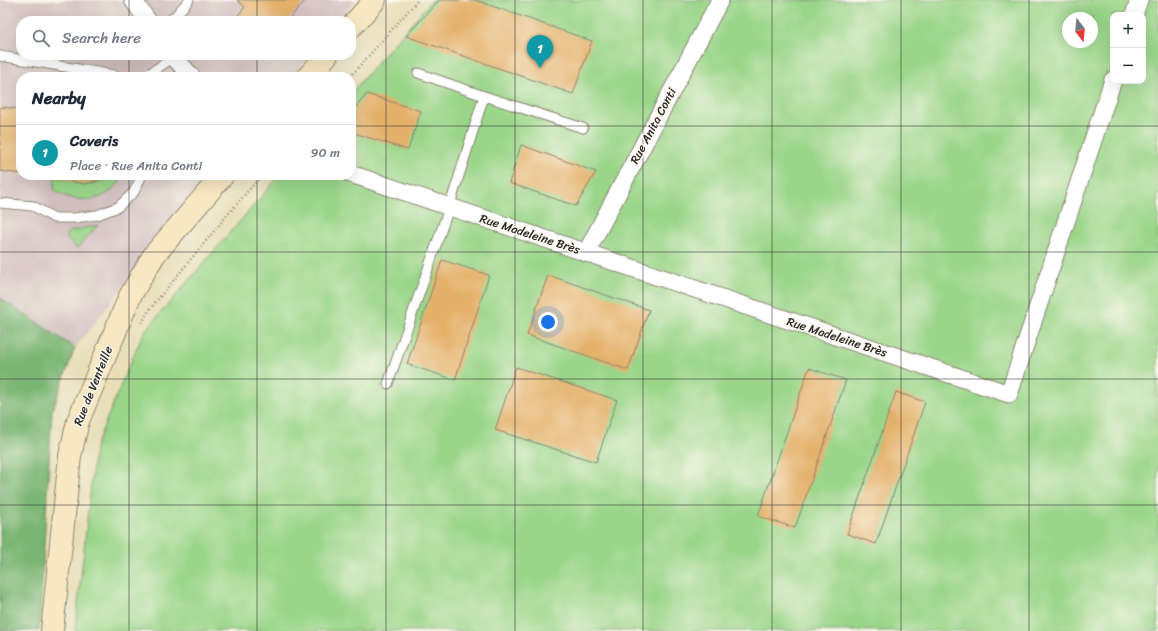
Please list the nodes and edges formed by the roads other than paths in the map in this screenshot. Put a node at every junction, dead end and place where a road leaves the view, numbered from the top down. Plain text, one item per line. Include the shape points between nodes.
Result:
1 (133, 0) edge
2 (189, 0) edge
3 (375, 0) edge
4 (720, 0) edge
5 (1139, 0) edge
6 (1135, 12) edge
7 (144, 16) edge
8 (175, 16) edge
9 (356, 21) edge
10 (0, 56) edge
11 (16, 59) edge
12 (24, 60) edge
13 (167, 60) edge
14 (177, 60) edge
15 (323, 60) edge
16 (96, 72) edge
17 (151, 72) edge
18 (187, 72) edge
19 (312, 72) edge
20 (418, 73) dead end
21 (1112, 84) edge
22 (484, 96) junction
23 (582, 128) dead end
24 (356, 176) edge
25 (140, 180) edge
26 (219, 180) edge
27 (0, 203) edge
28 (449, 208) junction
29 (586, 253) junction
30 (388, 384) dead end
31 (52, 631) edge

1 - 7 street
2 - 8 lane
3 - 9 street
4 - 29 street, Rue Anita Conti
5 - 6 street
10 - 11 lane
12 - 16 lane
13 - 17 lane
14 - 18 street
15 - 19 street
20 - 22 lane
21 - 29 street, Rue Madeleine Brès via 1009,394
22 - 23 lane
22 - 28 lane
24 - 28 street, Rue Madeleine Brès
25 - 27 lane via 134,192 118,207 97,215 54,218 34,206
26 - 31 street, Rue de Venteille via 154,255 130,296 78,421 70,456
28 - 29 street, Rue Madeleine Brès
28 - 30 lane

